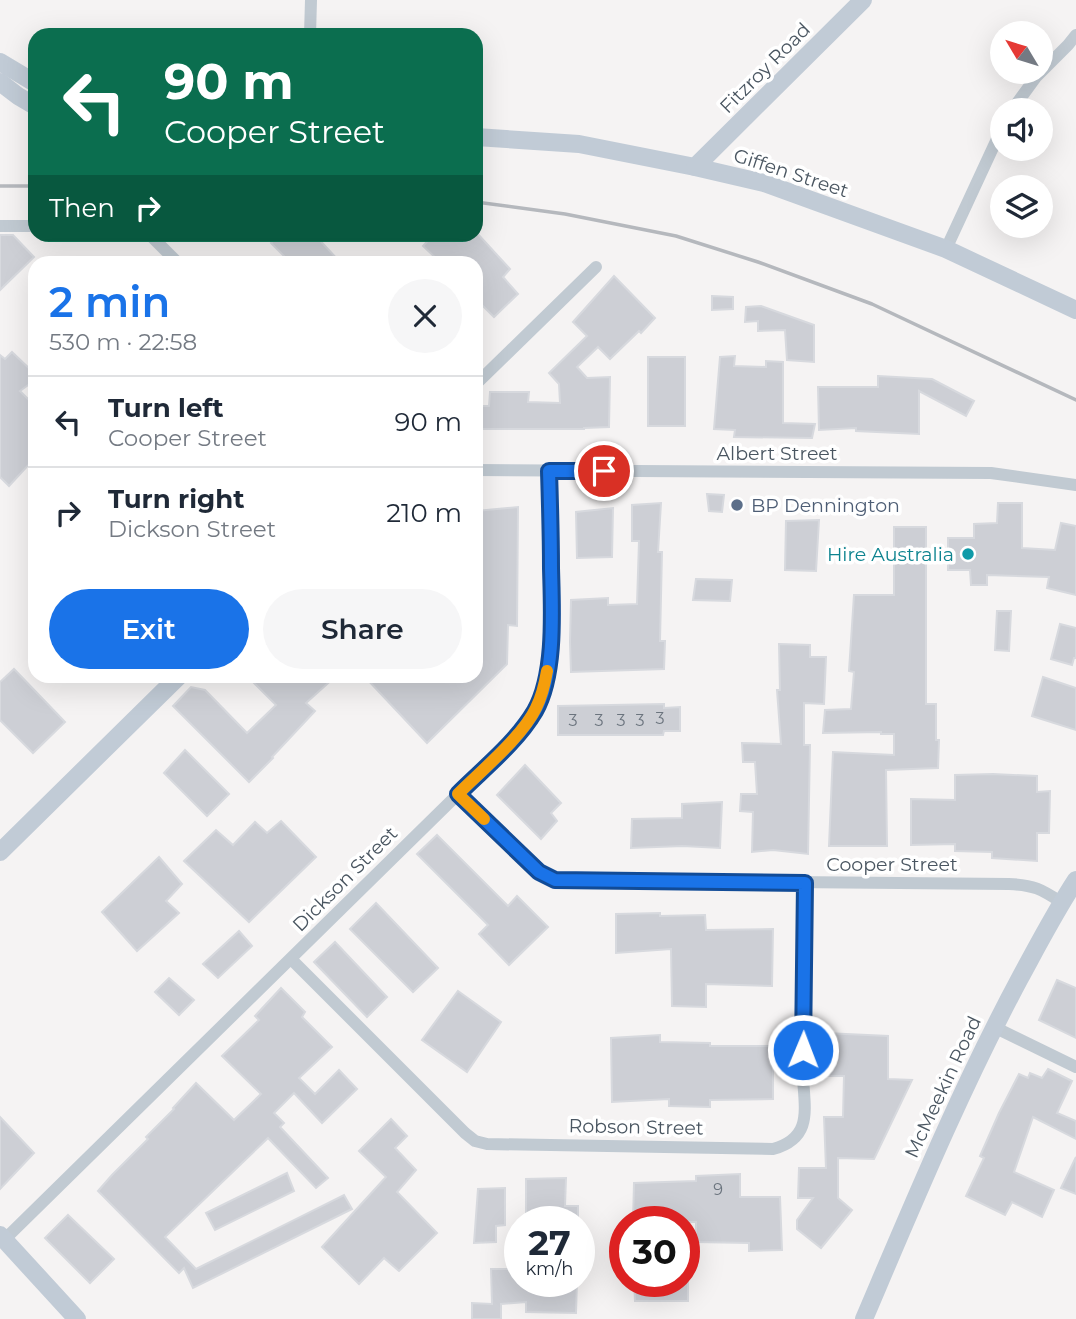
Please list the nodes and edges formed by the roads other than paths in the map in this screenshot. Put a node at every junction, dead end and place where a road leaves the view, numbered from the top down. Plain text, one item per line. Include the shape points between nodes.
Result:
1 (311, 0) edge
2 (863, 0) edge
3 (310, 28) edge
4 (1076, 35) edge
5 (0, 62) edge
6 (28, 79) edge
7 (0, 82) edge
8 (1021, 98) edge
9 (28, 104) edge
10 (483, 137) edge
11 (990, 154) edge
12 (695, 167) junction
13 (0, 226) edge
14 (28, 226) edge
15 (157, 242) edge
16 (946, 249) junction
17 (171, 256) edge
18 (596, 267) dead end
19 (1076, 310) edge
20 (483, 377) edge
21 (483, 470) edge
22 (549, 471) junction
23 (1076, 485) edge
24 (172, 683) edge
25 (458, 794) junction
26 (0, 852) edge
27 (1076, 880) edge
28 (805, 883) junction
29 (1061, 902) junction
30 (291, 959) junction
31 (994, 1027) junction
32 (1076, 1067) edge
33 (2, 1238) edge
34 (77, 1319) edge
35 (864, 1319) edge

1 - 3 street
2 - 12 street, Fitzroy Road
4 - 8 street
5 - 6 street
7 - 9 street
10 - 12 street, Giffen Street via 579,144
11 - 16 street
12 - 16 street, Giffen Street via 764,183
13 - 14 street
15 - 17 street
16 - 19 street, Giffen Street
18 - 20 street
21 - 22 street, Albert Street
22 - 23 street, Albert Street via 991,473
22 - 25 street, Dickson Street via 550,659 543,690 525,725
24 - 26 street
25 - 28 street, Cooper Street via 539,872 555,880
25 - 30 street, Dickson Street
27 - 29 street, McMeekin Road
28 - 29 street, Cooper Street via 1028,885
28 - 30 street, Robson Street via 804,1122 797,1137 773,1149 475,1141
29 - 31 street, McMeekin Road
30 - 33 street, Dickson Street
31 - 32 street
31 - 35 street, McMeekin Road
33 - 34 street

